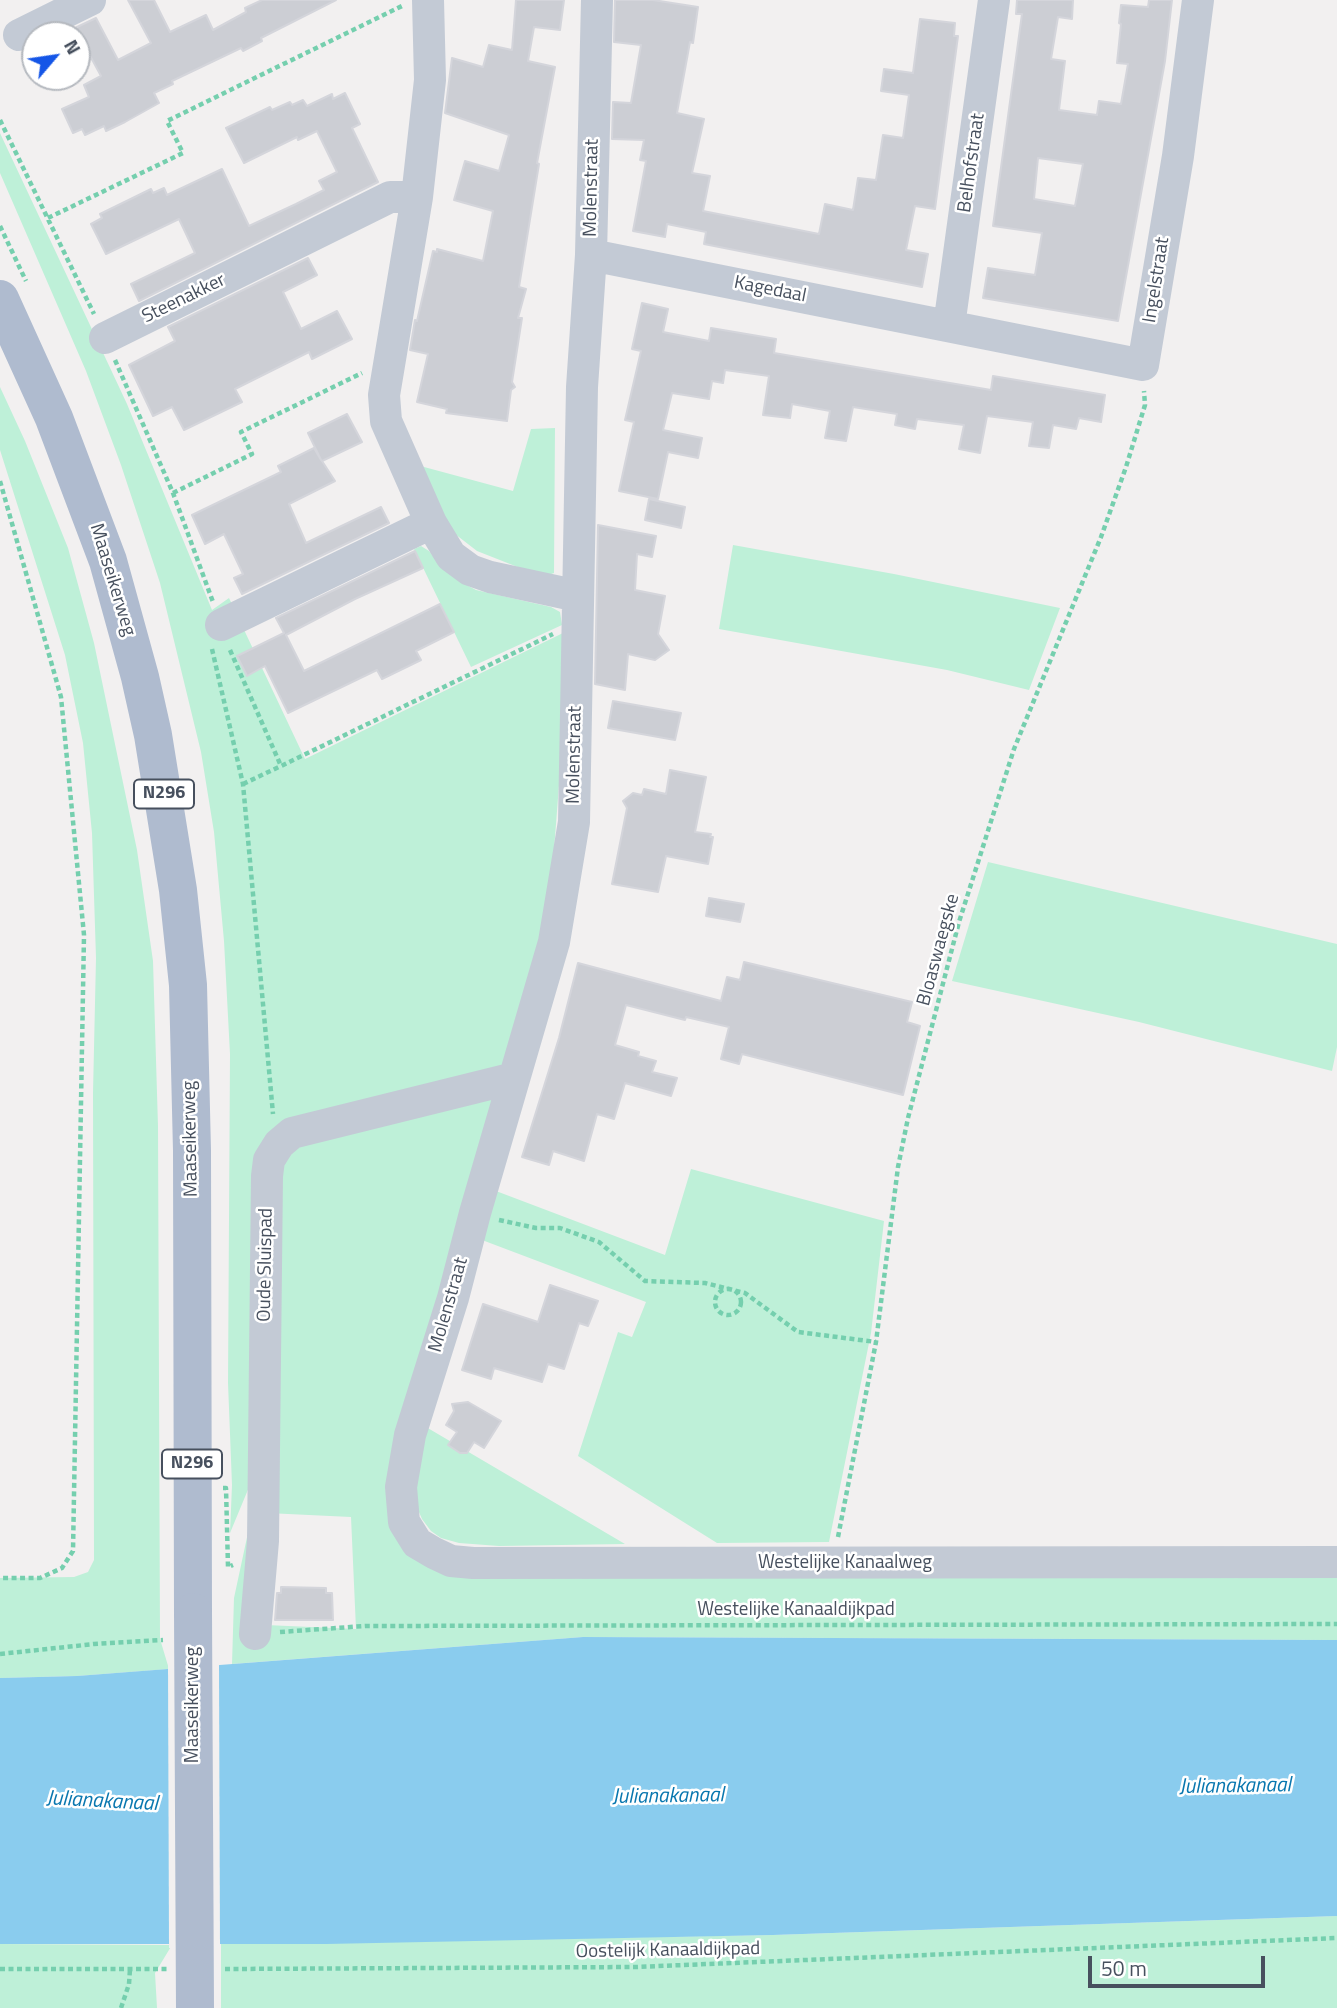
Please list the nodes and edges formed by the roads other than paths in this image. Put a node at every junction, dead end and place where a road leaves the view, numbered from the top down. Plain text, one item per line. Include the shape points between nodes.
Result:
1 (90, 0) edge
2 (428, 0) edge
3 (597, 0) edge
4 (994, 0) edge
5 (1198, 0) edge
6 (19, 35) dead end
7 (417, 197) junction
8 (591, 254) junction
9 (0, 299) edge
10 (950, 326) junction
11 (106, 338) road end
12 (431, 523) junction
13 (578, 610) junction
14 (221, 625) road end
15 (514, 1078) junction
16 (401, 1487) joint
17 (1337, 1562) edge
18 (255, 1634) road end
19 (195, 2008) edge

1 - 6 street
2 - 7 street via 430,80
3 - 8 street, Molenstraat
4 - 10 street, Belhofstraat
5 - 10 street, Ingelstraat via 1143,365
7 - 11 street, Steenakker via 390,197
7 - 12 street via 384,396 386,421
8 - 10 street, Kagedaal
8 - 13 street, Molenstraat via 582,387
9 - 19 main road, Maaseikerweg / N296, bridge via 54,418 108,561 153,735 178,890 188,985 192,1151
12 - 13 street via 451,556 470,570
12 - 14 street
13 - 15 street, Molenstraat via 574,822 554,942
15 - 16 street, Molenstraat via 410,1435
15 - 18 street, Oude Sluispad via 292,1133 270,1160 262,1541
16 - 17 street, Westelijke Kanaalweg via 404,1522 417,1543 451,1561 473,1563

